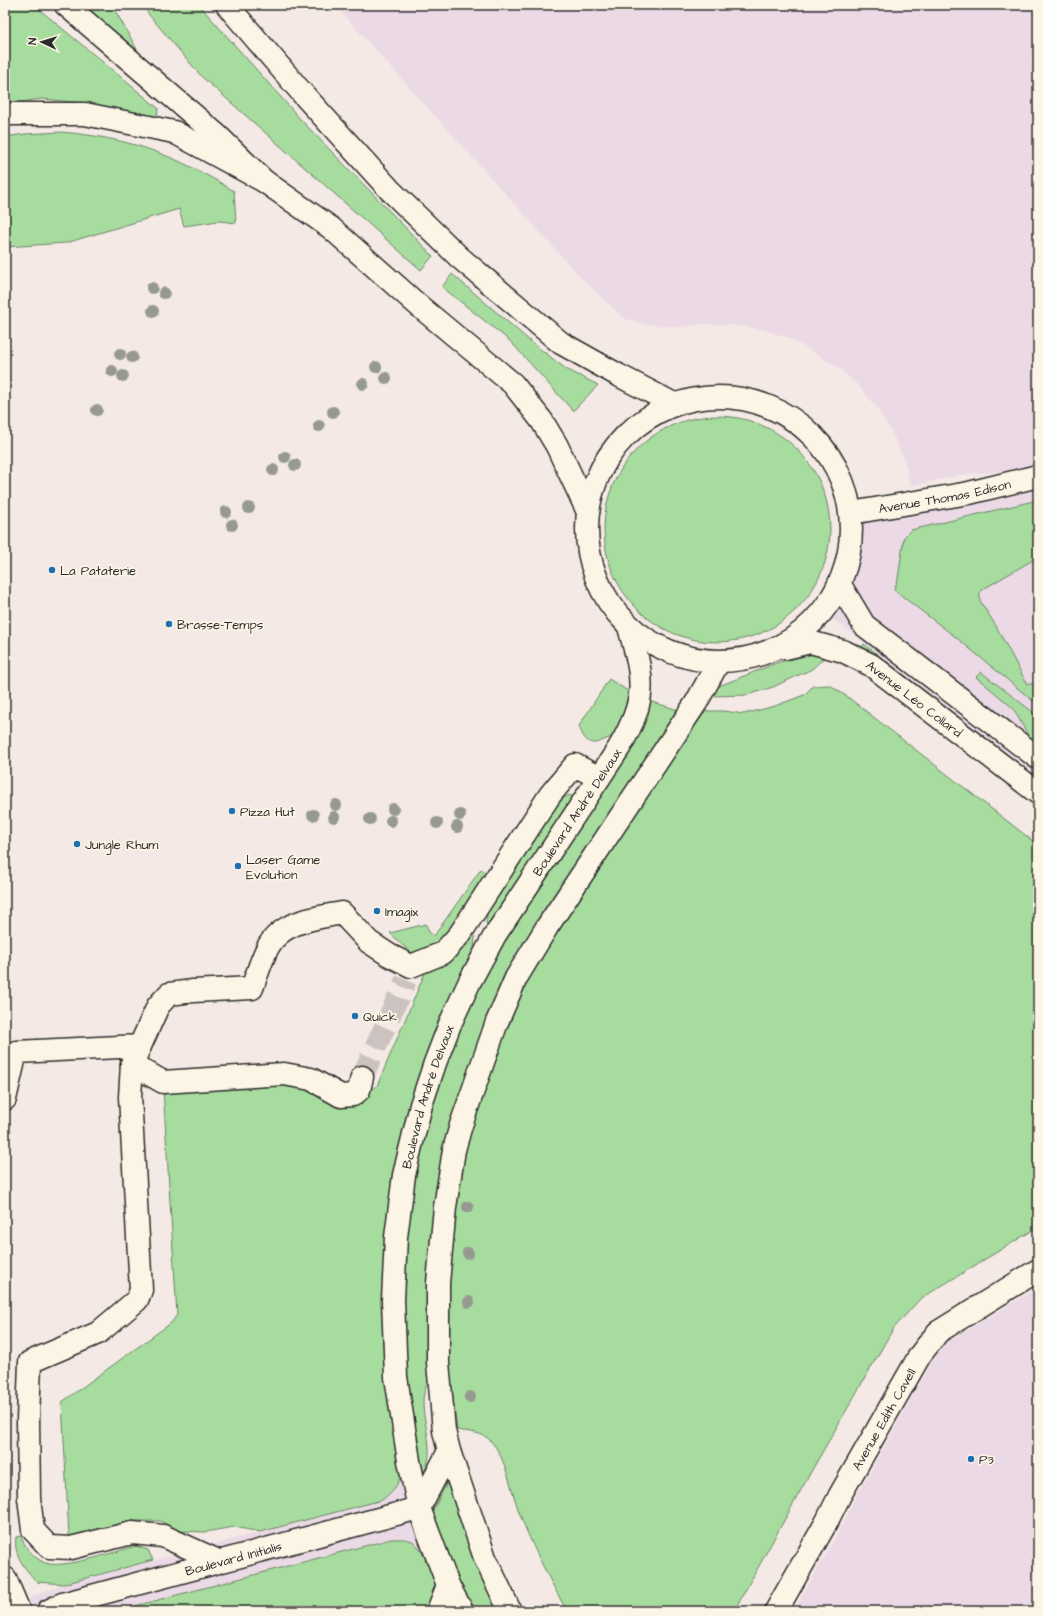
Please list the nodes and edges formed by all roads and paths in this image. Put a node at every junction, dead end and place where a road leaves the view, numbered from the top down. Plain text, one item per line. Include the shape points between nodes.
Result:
1 (66, 5) edge
2 (227, 5) edge
3 (5, 115) edge
4 (264, 180) junction
5 (674, 404) junction
6 (1033, 475) edge
7 (588, 512) junction
8 (851, 513) junction
9 (840, 586) junction
10 (629, 627) junction
11 (776, 650) junction
12 (718, 662) junction
13 (1038, 758) edge
14 (599, 778) junction
15 (1038, 793) edge
16 (136, 1055) junction
17 (362, 1077) tunnel mouth
18 (5, 1099) edge
19 (1038, 1270) edge
20 (449, 1451) junction
21 (419, 1508) junction
22 (218, 1561) junction
23 (5, 1578) edge
24 (448, 1585) junction
25 (19, 1611) edge
26 (48, 1611) edge
27 (438, 1611) edge
28 (462, 1611) edge
29 (510, 1611) edge
30 (776, 1611) edge

1 - 4 main road via 218,136
2 - 5 main road via 390,190 459,257 561,343
3 - 4 main road via 85,114 174,132
4 - 7 main road via 331,228 513,384 542,421 557,446
5 - 7 main road via 642,421 616,446 597,477
5 - 8 main road via 703,397 733,397 762,403 789,416 812,434 831,458 844,484
6 - 8 main road, Avenue Thomas Edison via 969,493
7 - 10 main road via 587,543 594,574 608,602
8 - 9 main road via 850,550
9 - 11 main road via 824,612 802,634
9 - 13 main road via 864,625
10 - 12 main road via 655,646 685,658
10 - 14 main road, Boulevard André Delvaux via 640,665 642,687 632,726
11 - 12 main road via 748,660
11 - 15 main road, Avenue Léo Collard via 810,642 843,651 871,664
12 - 20 main road via 696,703 516,978 497,1022 461,1125 454,1150 445,1207 438,1283 438,1362 444,1431
14 - 16 main road via 575,765 546,802 460,934 443,953 408,973 389,955 369,942 342,913 305,920 284,930 268,946 252,988 169,994 158,1006
14 - 21 main road, Boulevard André Delvaux via 499,929 482,959 450,1024 421,1105 404,1175 396,1237 393,1300 396,1377
16 - 17 main road via 163,1082 284,1074 311,1079 340,1096 353,1095 359,1090
16 - 18 main road via 16,1052
16 - 22 main road via 130,1097 141,1290 137,1300 98,1333 30,1362 29,1498 33,1530 49,1548 71,1548 132,1533 163,1536
19 - 30 main road, Avenue Edith Cavell via 938,1332 920,1355
20 - 21 main road
20 - 29 main road via 485,1558
21 - 22 main road, Boulevard Initialis
21 - 24 main road, Boulevard André Delvaux
22 - 26 main road, Boulevard Initialis via 62,1604
23 - 25 main road
24 - 27 main road
24 - 28 main road, Boulevard André Delvaux

